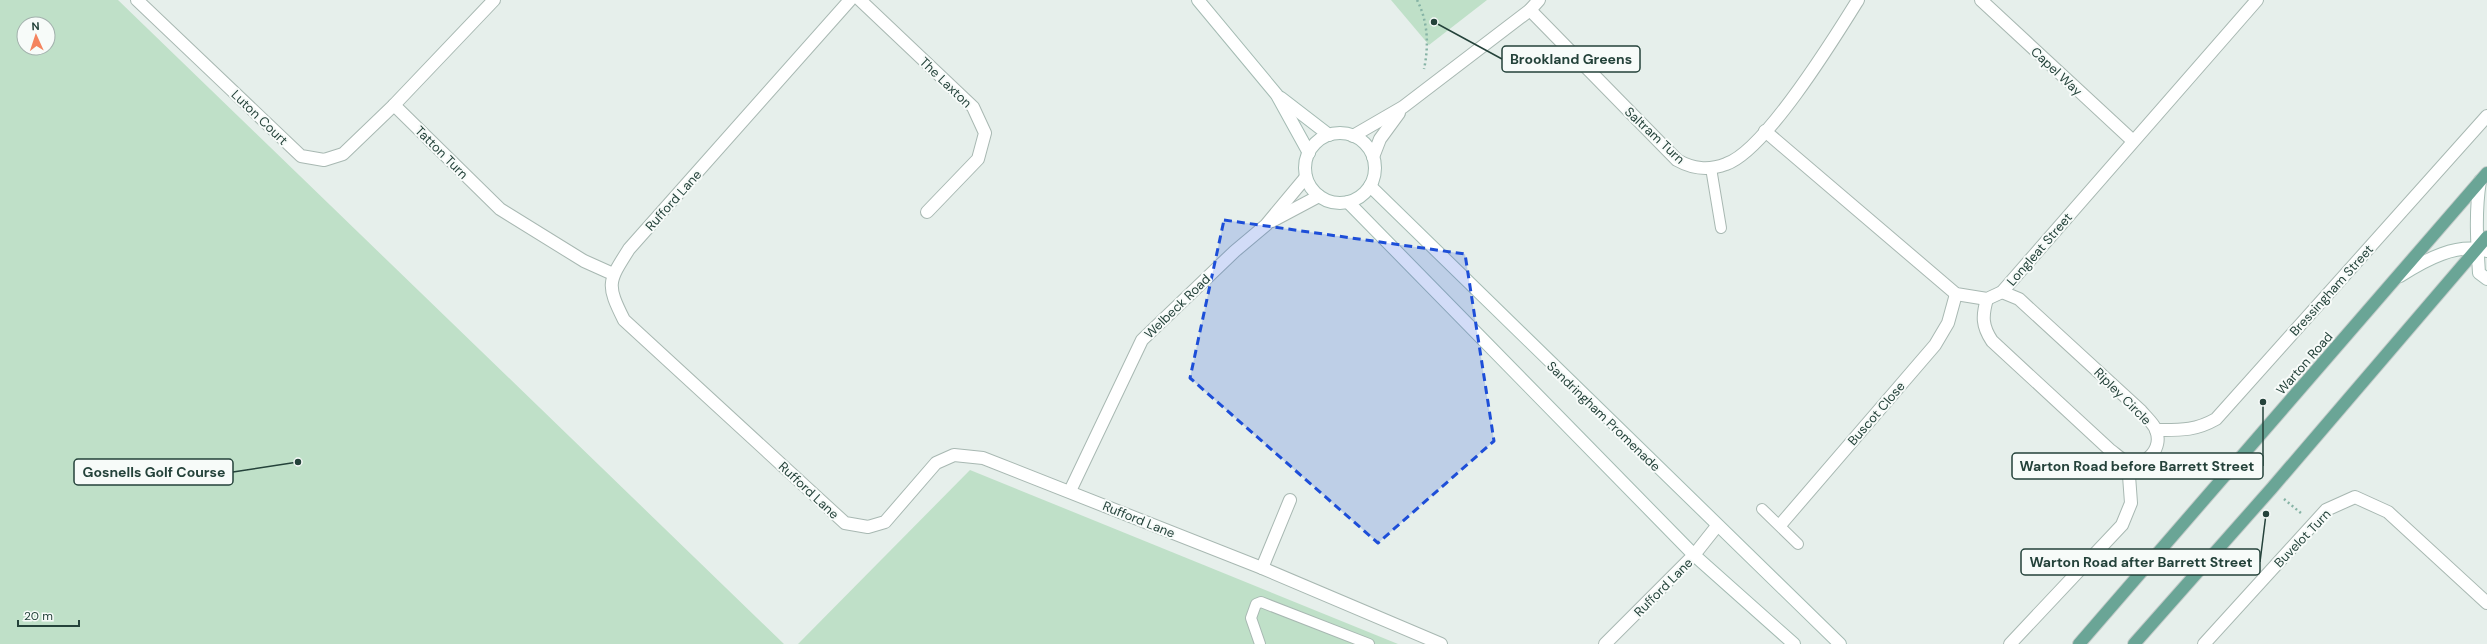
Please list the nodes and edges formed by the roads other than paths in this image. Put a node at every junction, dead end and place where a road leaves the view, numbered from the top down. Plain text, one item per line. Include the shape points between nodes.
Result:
1 (137, 0) edge
2 (494, 0) edge
3 (850, 0) edge
4 (860, 0) edge
5 (1198, 0) edge
6 (1539, 0) edge
7 (1858, 0) edge
8 (1981, 0) edge
9 (2257, 0) edge
10 (1530, 10) junction
11 (1277, 95) junction
12 (394, 105) junction
13 (1403, 107) junction
14 (2487, 116) edge
15 (1765, 131) junction
16 (1330, 135) junction
17 (1353, 136) junction
18 (2133, 141) junction
19 (1309, 153) junction
20 (1373, 157) junction
21 (1711, 168) junction
22 (1306, 176) junction
23 (2483, 177) edge
24 (1370, 186) junction
25 (1319, 196) junction
26 (1348, 202) junction
27 (927, 212) dead end
28 (1266, 225) junction
29 (1721, 228) dead end
30 (2487, 237) edge
31 (2482, 250) edge
32 (613, 274) junction
33 (2487, 279) edge
34 (2394, 280) junction
35 (2002, 292) junction
36 (1956, 294) junction
37 (1987, 299) junction
38 (2156, 430) junction
39 (2128, 462) junction
40 (1070, 491) junction
41 (1290, 500) dead end
42 (1762, 508) dead end
43 (1780, 524) junction
44 (1717, 526) junction
45 (1798, 544) dead end
46 (1694, 555) junction
47 (1262, 568) junction
48 (2487, 603) edge
49 (1833, 642) edge
50 (1260, 644) edge
51 (1369, 644) edge
52 (1442, 644) edge
53 (1604, 644) edge
54 (1794, 644) edge
55 (2010, 644) edge
56 (2079, 644) edge
57 (2134, 644) edge
58 (2204, 644) edge

1 - 12 street, Luton Court via 301,156 324,160 343,154
2 - 12 street
3 - 32 street, Rufford Lane via 629,249
4 - 27 street, The Laxton via 973,107 985,133 978,159
5 - 11 street
6 - 10 street
7 - 15 street, Saltram Turn via 1822,60
8 - 18 street, Capel Way
9 - 18 street, Longleat Street
10 - 13 street
10 - 21 street, Saltram Turn via 1677,160 1691,168
11 - 16 street
11 - 19 street
12 - 32 street, Tatton Turn via 500,209 584,261
13 - 17 street
13 - 20 street via 1380,139
14 - 38 street, Bressingham Street via 2216,419 2201,428
15 - 21 street, Saltram Turn via 1742,155 1727,164
15 - 36 street
16 - 17 street
16 - 19 street via 1314,145
17 - 20 street via 1362,141
18 - 35 street, Longleat Street
19 - 22 street
20 - 24 street via 1374,177
21 - 29 lane
22 - 25 street
22 - 28 street, Welbeck Road
23 - 31 street via 2477,201
23 - 34 main road, Warton Road
24 - 26 street via 1364,193
24 - 44 street, Sandringham Promenade
25 - 26 street via 1328,201
25 - 28 street, Welbeck Road
26 - 46 street
28 - 40 street, Welbeck Road via 1234,251 1142,340
30 - 31 main road
31 - 33 street via 2479,272
31 - 34 street via 2449,252 2430,258
31 - 57 main road
32 - 40 street, Rufford Lane via 611,295 624,320 845,522 868,527 885,522 936,463 954,455 983,458
34 - 56 main road, Warton Road
35 - 37 street, Longleat Street
35 - 38 street, Ripley Circle via 2020,299 2141,411
36 - 37 street
36 - 43 street, Buscot Close via 1948,323 1935,345
37 - 39 street via 1982,315 1985,331 1992,341 2110,450
38 - 39 street, Ripley Circle via 2158,444 2154,454 2145,460
39 - 55 street via 2131,503 2122,526
40 - 47 street, Rufford Lane
41 - 47 street
42 - 43 lane
43 - 45 lane
44 - 46 street, Rufford Lane
44 - 49 street, Sandringham Promenade
46 - 53 street, Rufford Lane
46 - 54 street
47 - 52 street, Rufford Lane
48 - 58 street, Buvelot Turn via 2388,512 2355,497 2326,510
50 - 51 lane via 1251,618 1256,604 1261,602

